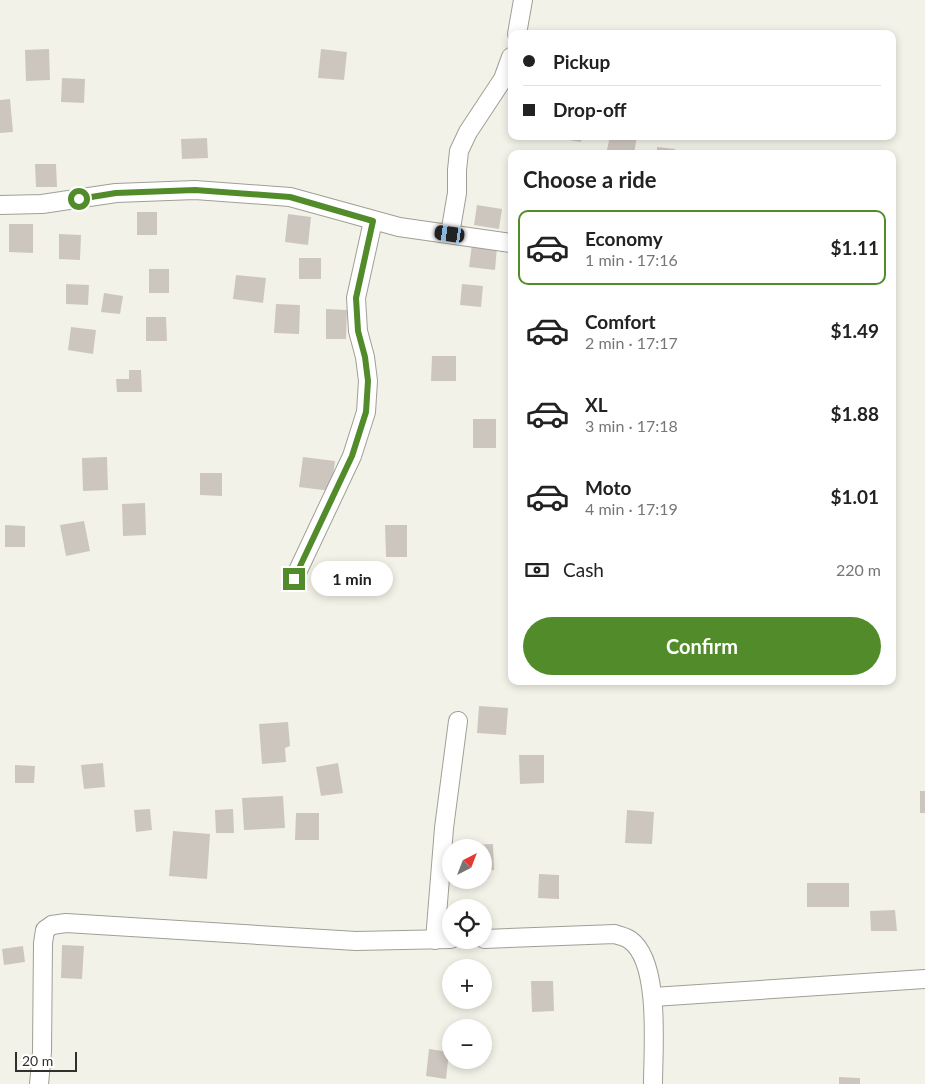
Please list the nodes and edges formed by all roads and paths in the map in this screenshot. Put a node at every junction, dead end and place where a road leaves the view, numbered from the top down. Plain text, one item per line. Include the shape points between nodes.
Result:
1 (523, 0) edge
2 (518, 30) edge
3 (508, 65) edge
4 (0, 206) edge
5 (373, 221) junction
6 (450, 234) junction
7 (508, 243) edge
8 (294, 579) dead end
9 (458, 721) dead end
10 (443, 899) edge
11 (442, 939) edge
12 (492, 939) edge
13 (925, 979) edge
14 (653, 997) junction
15 (39, 1084) edge
16 (653, 1084) edge

1 - 2 street
3 - 6 street via 459,151 457,194
4 - 5 street via 42,204 116,193 195,190 290,197
5 - 6 street
5 - 8 street via 356,298 358,331 368,381 366,412 352,456
6 - 7 street
9 - 10 street via 444,828
11 - 15 street via 356,941 66,923 52,925 45,930 43,943
12 - 14 street via 616,934 630,939 640,951 648,971
13 - 14 street
14 - 16 street

